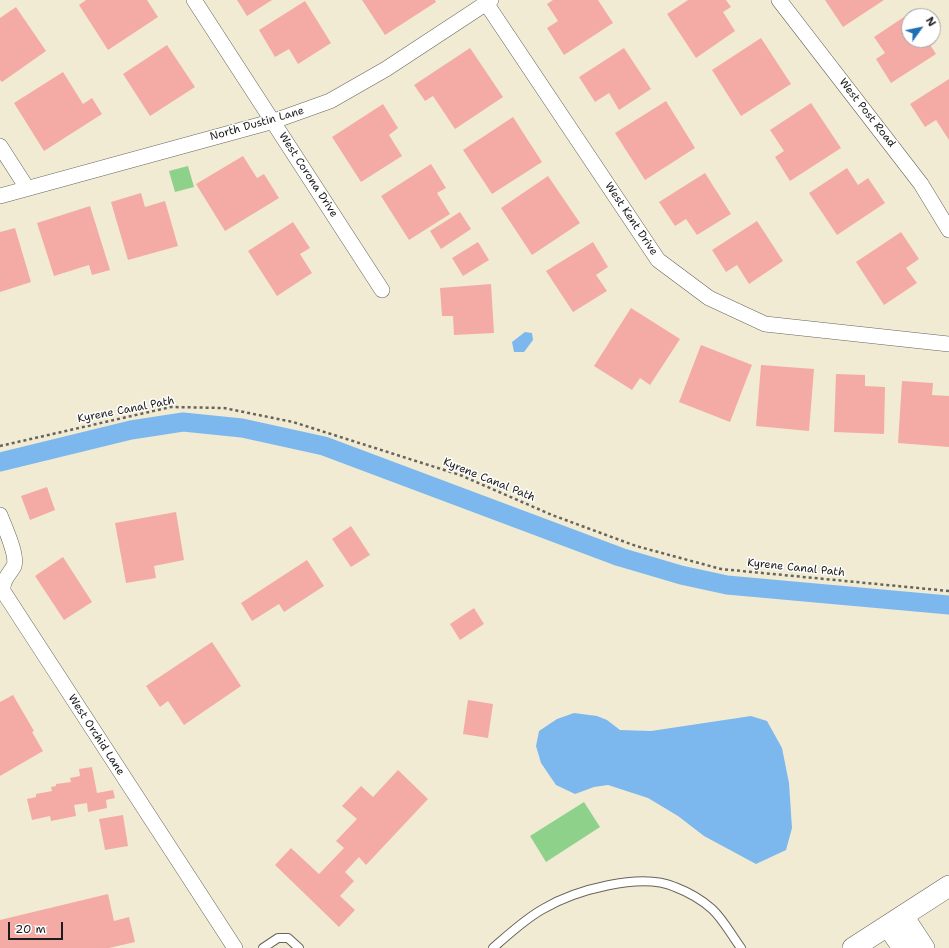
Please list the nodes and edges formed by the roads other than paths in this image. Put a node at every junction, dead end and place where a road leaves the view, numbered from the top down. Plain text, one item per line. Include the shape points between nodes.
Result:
1 (194, 0) edge
2 (779, 0) edge
3 (487, 1) edge
4 (274, 121) junction
5 (0, 146) edge
6 (28, 188) junction
7 (0, 196) edge
8 (949, 230) edge
9 (382, 290) dead end
10 (949, 344) edge
11 (0, 515) edge
12 (949, 886) edge
13 (896, 921) junction
14 (235, 948) edge
15 (263, 948) edge
16 (299, 948) edge
17 (493, 948) edge
18 (741, 948) edge
19 (854, 948) edge
20 (902, 948) edge
21 (924, 948) edge

1 - 4 street, West Corona Drive
2 - 8 street, West Post Road via 921,184
3 - 4 street, North Dustin Lane via 386,69 330,101
3 - 10 street, West Kent Drive via 658,260 702,293 765,324
4 - 6 street, North Dustin Lane
4 - 9 street, West Corona Drive
5 - 6 street
6 - 7 street, North Dustin Lane
11 - 14 street, West Orchid Lane via 13,551 14,564 2,584 3,591
12 - 13 main road
13 - 19 main road
13 - 20 main road
13 - 21 main road
15 - 16 lane via 278,938 288,938
17 - 18 lane via 544,908 572,896 595,887 649,882 674,886 712,910

